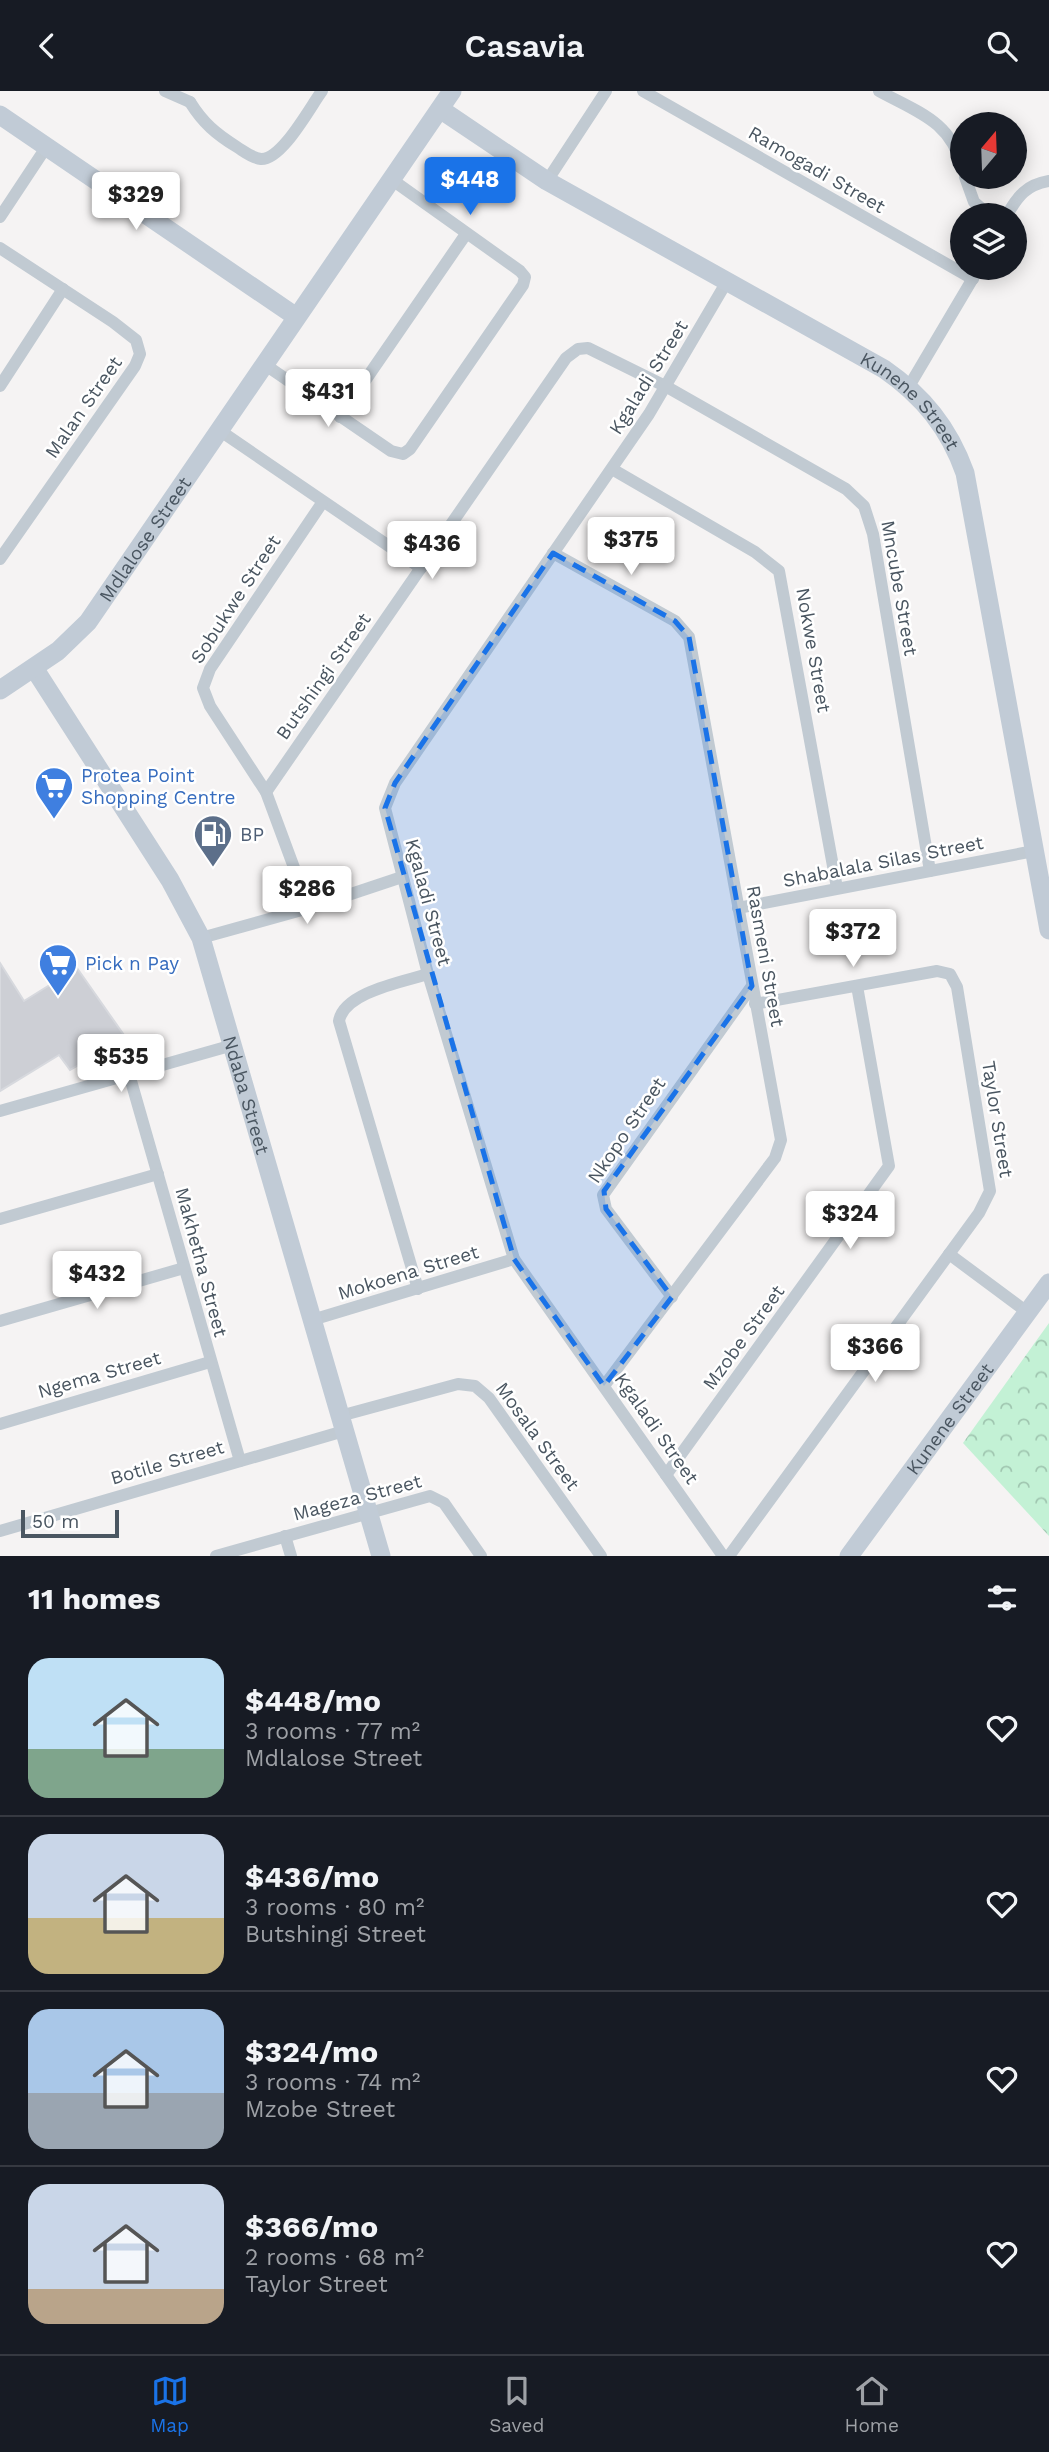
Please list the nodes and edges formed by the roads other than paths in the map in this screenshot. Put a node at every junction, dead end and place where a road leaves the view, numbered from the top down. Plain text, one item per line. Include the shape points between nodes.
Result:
1 (165, 91) edge
2 (198, 91) edge
3 (321, 91) edge
4 (452, 91) edge
5 (606, 91) edge
6 (643, 91) edge
7 (879, 91) edge
8 (190, 102) junction
9 (440, 109) junction
10 (0, 115) edge
11 (950, 136) edge
12 (47, 146) junction
13 (391, 179) junction
14 (547, 181) junction
15 (1049, 181) edge
16 (1015, 203) edge
17 (0, 218) edge
18 (466, 235) junction
19 (0, 248) edge
20 (950, 259) edge
21 (972, 280) edge
22 (726, 282) junction
23 (63, 289) junction
24 (295, 316) junction
25 (584, 347) joint
26 (264, 364) junction
27 (0, 386) edge
28 (667, 387) junction
29 (908, 388) junction
30 (341, 417) junction
31 (219, 430) junction
32 (612, 469) junction
33 (322, 503) junction
34 (553, 553) junction
35 (0, 559) edge
36 (421, 568) junction
37 (34, 668) junction
38 (0, 690) edge
39 (266, 792) junction
40 (1034, 851) junction
41 (930, 871) junction
42 (402, 877) junction
43 (837, 888) junction
44 (309, 908) junction
45 (738, 908) junction
46 (1049, 930) edge
47 (201, 938) junction
48 (428, 974) junction
49 (752, 986) junction
50 (857, 986) junction
51 (755, 1004) junction
52 (233, 1045) junction
53 (129, 1074) junction
54 (0, 1111) edge
55 (158, 1174) junction
56 (0, 1219) edge
57 (949, 1254) junction
58 (514, 1259) junction
59 (184, 1268) junction
60 (1049, 1283) edge
61 (418, 1289) junction
62 (672, 1297) junction
63 (1027, 1312) junction
64 (312, 1320) junction
65 (0, 1321) edge
66 (210, 1362) junction
67 (604, 1386) junction
68 (0, 1424) edge
69 (342, 1424) junction
70 (240, 1461) junction
71 (666, 1475) junction
72 (368, 1514) junction
73 (0, 1531) edge
74 (285, 1536) junction
75 (216, 1556) edge
76 (291, 1556) edge
77 (381, 1556) edge
78 (481, 1556) edge
79 (601, 1556) edge
80 (723, 1556) edge
81 (729, 1556) edge
82 (849, 1556) edge

1 - 8 street
2 - 8 street
3 - 8 street via 283,148 262,159 207,127
4 - 9 street, Mdlalose Street
5 - 14 street
6 - 20 street, Ramogadi Street
7 - 11 street
9 - 13 street, Mdlalose Street
9 - 14 street, Kunene Street
10 - 12 street
12 - 17 street
12 - 24 street
13 - 18 street
13 - 24 street, Mdlalose Street
14 - 22 street, Kunene Street
15 - 16 street via 1034,184
18 - 30 street
18 - 30 street via 525,277 501,318 406,453 391,451
19 - 23 street, Malan Street
21 - 29 street
22 - 28 street, Kgaladi Street
22 - 29 street, Kunene Street via 884,369
23 - 27 street
23 - 35 street, Malan Street via 131,336 140,356
24 - 26 street, Mdlalose Street
25 - 28 street, Mncube Street
25 - 36 street, Butshingi Street via 566,358
26 - 30 street
26 - 31 street, Mdlalose Street
28 - 32 street, Kgaladi Street
28 - 41 street, Mncube Street via 846,489 864,506 873,534
29 - 40 street, Kunene Street via 945,429 965,473
31 - 33 street
31 - 37 street, Mdlalose Street via 88,622
32 - 34 street, Kgaladi Street
32 - 43 street, Nokwe Street via 772,562 779,571
33 - 36 street
33 - 39 street, Sobukwe Street via 204,683 206,701
34 - 42 street, Kgaladi Street via 386,800 385,815
34 - 45 street, Rasmeni Street via 685,630
36 - 39 street, Butshingi Street
37 - 38 street, Mdlalose Street
37 - 47 street, Ndaba Street via 181,897
39 - 44 street, Sobukwe Street
40 - 41 street, Shabalala Silas Street
40 - 46 street, Kunene Street
41 - 43 street, Shabalala Silas Street
42 - 44 street
42 - 48 street, Kgaladi Street
43 - 45 street, Shabalala Silas Street
44 - 47 street
45 - 49 street, Rasmeni Street
47 - 52 street, Ndaba Street
48 - 58 street, Kgaladi Street
48 - 61 street via 353,999 339,1020
49 - 51 street, Rasmeni Street
49 - 62 street, Nkopo Street via 603,1195 606,1209
50 - 51 street, Taylor Street
50 - 57 street, Taylor Street via 939,971 948,972 955,981 990,1191 987,1203
50 - 71 street, Mzobe Street via 889,1166
51 - 62 street, Rasmeni Street via 780,1149
52 - 53 street
52 - 64 street, Ndaba Street
53 - 54 street
53 - 55 street, Makhetha Street
55 - 56 street
55 - 59 street, Makhetha Street
57 - 63 street
57 - 81 street, Taylor Street
58 - 61 street, Mokoena Street
58 - 67 street, Kgaladi Street
59 - 65 street
59 - 66 street, Makhetha Street
60 - 63 street, Kunene Street
61 - 64 street, Mokoena Street
62 - 67 street, Rasmeni Street
63 - 82 street, Kunene Street
64 - 69 street, Ndaba Street
66 - 68 street, Ngema Street
66 - 70 street, Makhetha Street
67 - 71 street, Kgaladi Street
69 - 70 street, Botile Street
69 - 72 street, Ndaba Street
69 - 79 street, Mosala Street via 458,1384 475,1386 489,1398
70 - 73 street, Botile Street
71 - 80 street, Kgaladi Street
72 - 74 street, Mageza Street
72 - 77 street, Ndaba Street
72 - 78 street, Mageza Street via 422,1497 437,1497
74 - 75 street, Mageza Street
74 - 76 street

